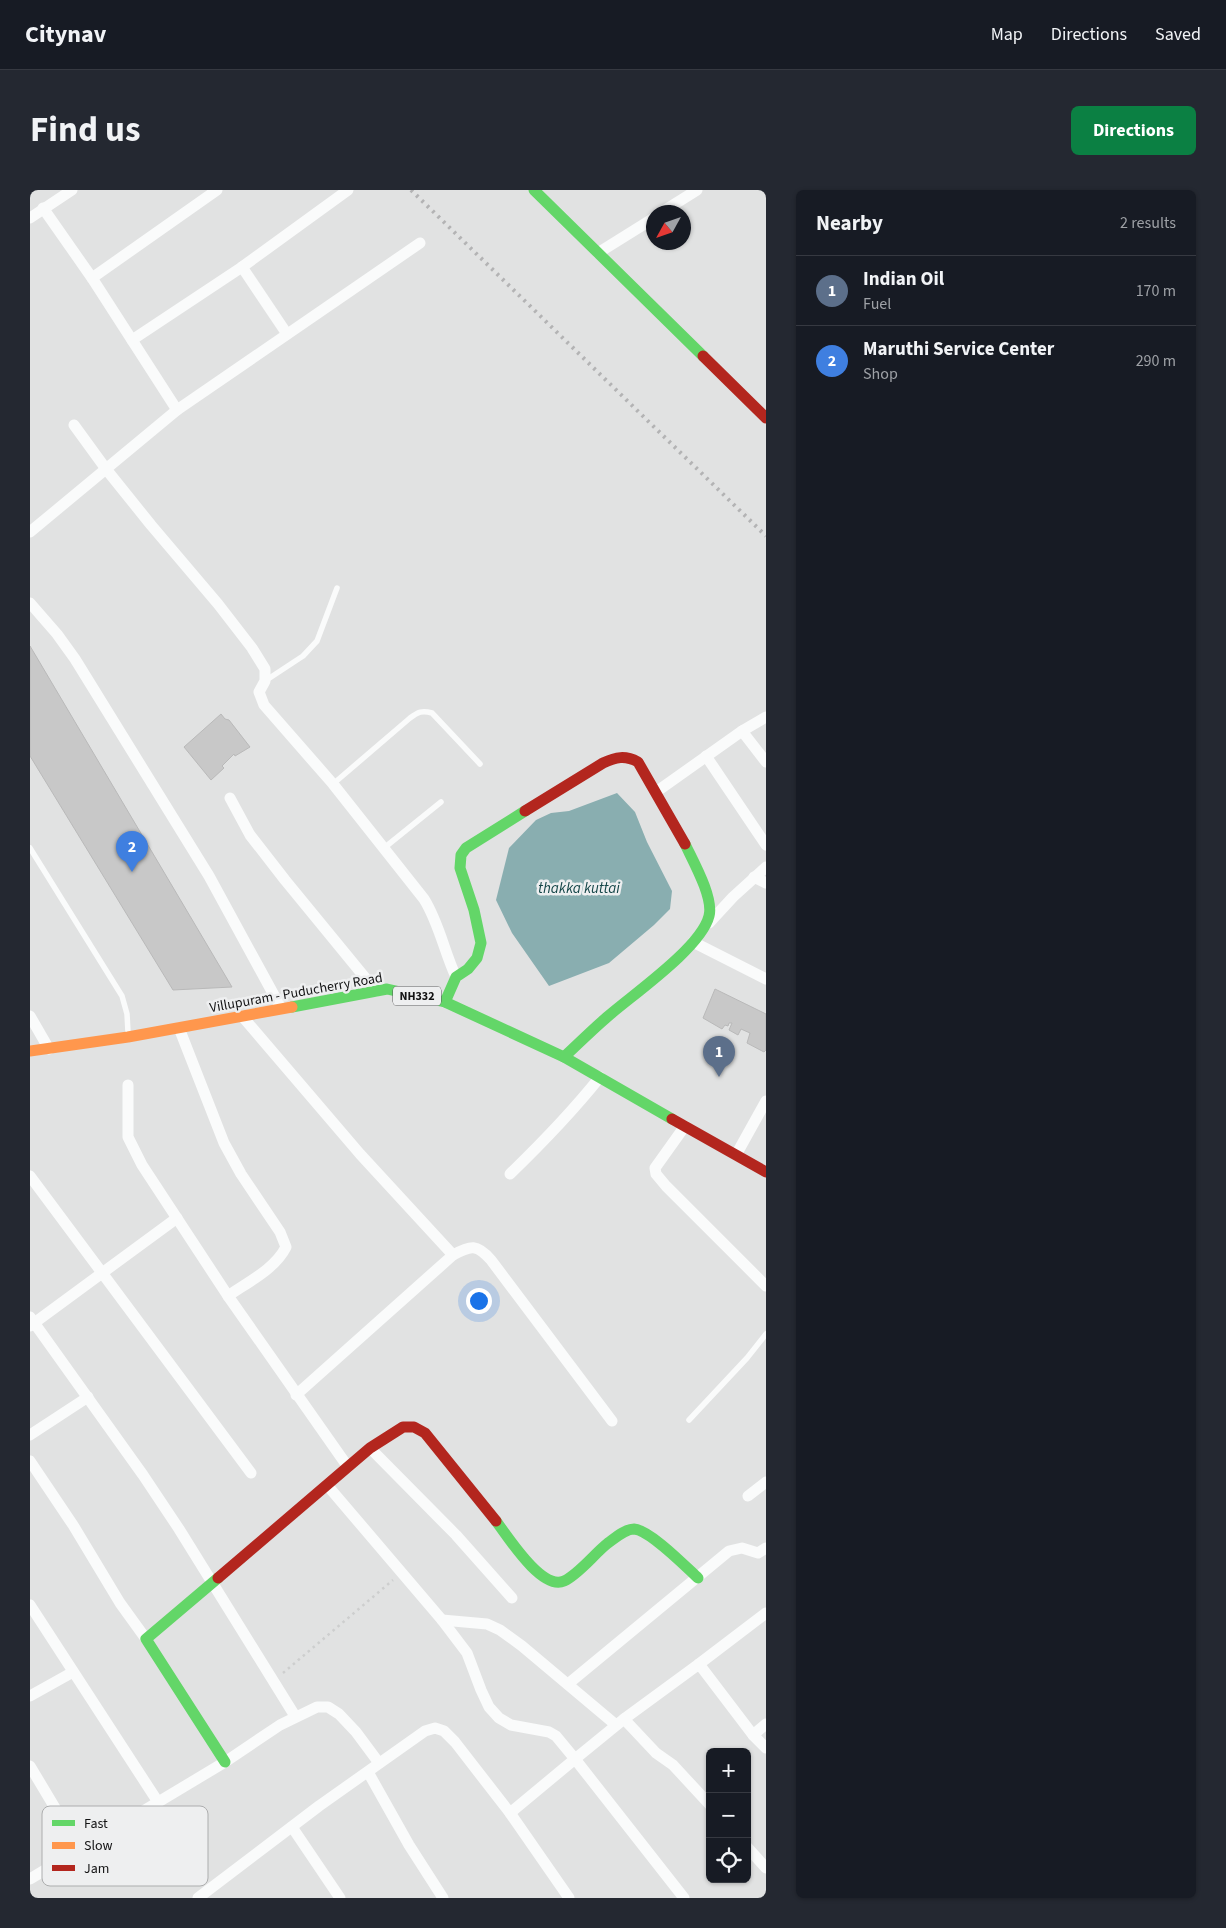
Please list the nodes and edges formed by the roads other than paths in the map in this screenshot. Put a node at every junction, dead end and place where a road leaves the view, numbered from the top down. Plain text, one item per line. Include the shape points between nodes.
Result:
1 (72, 190) edge
2 (217, 190) edge
3 (348, 190) edge
4 (534, 190) edge
5 (697, 190) edge
6 (673, 205) edge
7 (43, 208) junction
8 (30, 218) edge
9 (646, 223) edge
10 (420, 243) dead end
11 (598, 253) junction
12 (242, 267) junction
13 (92, 278) junction
14 (287, 334) junction
15 (132, 340) junction
16 (177, 410) junction
17 (766, 418) edge
18 (74, 425) dead end
19 (106, 469) junction
20 (30, 532) edge
21 (337, 588) dead end
22 (30, 604) edge
23 (265, 681) junction
24 (766, 717) edge
25 (742, 731) junction
26 (706, 756) junction
27 (766, 762) edge
28 (480, 764) dead end
29 (333, 784) junction
30 (656, 792) junction
31 (230, 798) dead end
32 (441, 802) dead end
33 (766, 845) edge
34 (30, 848) edge
35 (384, 848) junction
36 (766, 867) edge
37 (754, 877) junction
38 (766, 884) edge
39 (704, 928) junction
40 (693, 942) junction
41 (456, 977) junction
42 (766, 978) edge
43 (376, 990) junction
44 (445, 1002) junction
45 (281, 1008) junction
46 (30, 1016) edge
47 (242, 1016) junction
48 (179, 1028) junction
49 (128, 1037) junction
50 (49, 1049) junction
51 (30, 1052) edge
52 (564, 1057) junction
53 (600, 1077) junction
54 (128, 1085) dead end
55 (766, 1101) edge
56 (685, 1126) junction
57 (736, 1155) junction
58 (766, 1172) edge
59 (510, 1174) dead end
60 (30, 1176) edge
61 (177, 1218) junction
62 (453, 1255) junction
63 (102, 1273) junction
64 (766, 1286) edge
65 (228, 1296) junction
66 (31, 1322) edge
67 (766, 1334) edge
68 (296, 1395) junction
69 (88, 1397) junction
70 (689, 1420) dead end
71 (612, 1422) dead end
72 (30, 1435) edge
73 (370, 1448) junction
74 (30, 1461) edge
75 (348, 1467) junction
76 (251, 1473) dead end
77 (766, 1482) edge
78 (326, 1485) junction
79 (748, 1496) dead end
80 (762, 1551) edge
81 (698, 1578) junction
82 (213, 1584) junction
83 (512, 1598) dead end
84 (30, 1605) edge
85 (766, 1613) edge
86 (442, 1620) junction
87 (146, 1639) junction
88 (699, 1664) junction
89 (73, 1672) junction
90 (568, 1684) junction
91 (30, 1696) edge
92 (295, 1716) junction
93 (620, 1722) junction
94 (766, 1724) edge
95 (753, 1735) junction
96 (766, 1748) edge
97 (574, 1759) junction
98 (225, 1762) junction
99 (379, 1764) junction
100 (30, 1766) edge
101 (368, 1772) junction
102 (706, 1800) edge
103 (158, 1802) junction
104 (54, 1806) edge
105 (151, 1806) edge
106 (510, 1813) junction
107 (292, 1827) junction
108 (751, 1851) edge
109 (766, 1868) edge
110 (42, 1871) edge
111 (30, 1879) edge
112 (198, 1898) edge
113 (340, 1898) edge
114 (443, 1898) edge
115 (569, 1898) edge
116 (684, 1898) edge

1 - 7 street
2 - 13 street
3 - 12 street
4 - 11 main road
5 - 6 street
7 - 8 street
7 - 13 street
9 - 11 street
10 - 14 street
11 - 17 main road
12 - 14 street
12 - 15 street
13 - 15 street
14 - 16 street
15 - 16 street
16 - 19 street
18 - 19 street
19 - 20 street
19 - 23 street via 238,628 265,669
21 - 23 lane via 317,641 303,656
22 - 45 street via 75,659 209,876
23 - 29 street via 260,692 264,705
24 - 25 street
25 - 26 street
25 - 27 street
26 - 30 street
26 - 33 street
28 - 29 lane via 432,713 424,711 410,718
29 - 35 street
30 - 39 main road via 707,894 711,914
30 - 41 main road via 638,762 628,756 617,757 466,848 461,855 460,868 481,943 477,958
31 - 43 street via 250,835
32 - 35 lane
34 - 49 lane via 122,996
35 - 41 street via 434,915 445,954
36 - 37 street
37 - 38 street
37 - 39 street
39 - 40 main road
40 - 42 street
40 - 52 main road
41 - 44 main road
43 - 44 main road, Villupuram - Puducherry Road / NH332 via 387,989
43 - 45 main road, Villupuram - Puducherry Road / NH332
44 - 52 main road, Villupuram - Puducherry Road / NH332
45 - 47 main road, Villupuram - Puducherry Road / NH332
46 - 50 street
47 - 48 main road, Villupuram - Puducherry Road / NH332
47 - 62 street via 360,1154
48 - 49 main road, Villupuram - Puducherry Road / NH332
48 - 65 street via 224,1143 280,1232 286,1247 274,1263
49 - 50 main road, Villupuram - Puducherry Road / NH332
50 - 51 main road, Villupuram - Puducherry Road / NH332
52 - 53 main road, Villupuram - Puducherry Road / NH332
53 - 56 main road, Villupuram - Puducherry Road / NH332
53 - 59 street via 556,1130
54 - 61 street via 128,1137 142,1165
55 - 57 street
56 - 57 main road, Villupuram - Puducherry Road / NH332
56 - 64 street via 655,1168 656,1174
57 - 58 main road, Villupuram - Puducherry Road / NH332
60 - 63 street
61 - 63 street
61 - 65 street
62 - 68 street
62 - 71 street via 471,1247 481,1249
63 - 66 street
63 - 76 street
65 - 68 street
66 - 69 street
67 - 70 lane
68 - 75 street
69 - 72 street
69 - 82 street
73 - 75 main road
73 - 81 main road via 403,1427 414,1427 425,1433 537,1572 551,1582 563,1583 610,1542 634,1529 645,1532
73 - 83 street via 456,1535
74 - 87 street
75 - 78 main road
77 - 79 street
78 - 82 main road
78 - 86 street
80 - 81 street via 742,1548 729,1552
81 - 90 street
82 - 87 main road
82 - 92 street
84 - 89 street
85 - 88 street
86 - 90 street via 487,1624 500,1630
86 - 97 street via 467,1654 489,1707 499,1718 511,1725 549,1732
87 - 98 main road
88 - 93 street
88 - 95 street
89 - 91 street
89 - 103 street
90 - 93 street
92 - 98 street
92 - 99 street via 317,1707 339,1714
93 - 97 street
93 - 102 street via 673,1765
94 - 95 street
95 - 96 street
97 - 106 street
97 - 116 street
98 - 103 street
99 - 101 street
99 - 106 street via 426,1731 435,1728 444,1731
100 - 104 street
101 - 107 street
101 - 114 street
103 - 105 street
106 - 115 street
107 - 112 street
107 - 113 street
108 - 109 street
110 - 111 street

